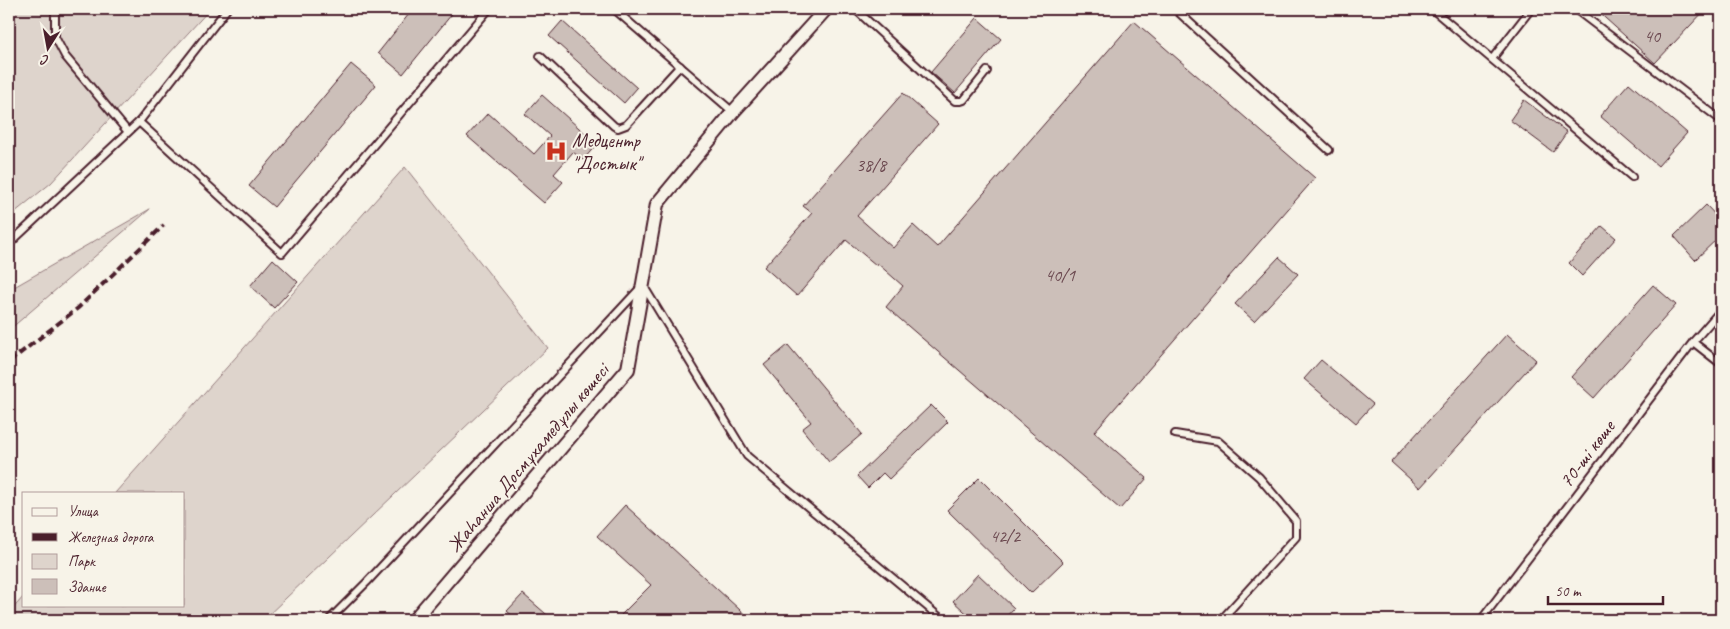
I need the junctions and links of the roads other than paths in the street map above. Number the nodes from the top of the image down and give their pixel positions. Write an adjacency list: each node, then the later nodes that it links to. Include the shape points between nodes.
1 (59, 9): 18 (lane, via 55,12 55,37 65,56)
2 (227, 9): 17 (lane)
3 (490, 9): 17 (lane, via 282,253)
4 (614, 9): 13 (lane)
5 (826, 9): 15 (street, Жаһанша Досмұхамедұлы көшесі)
6 (855, 9): 14 (lane, via 954,101 964,100)
7 (1175, 9): 19 (lane)
8 (1432, 9): 12 (lane)
9 (1531, 9): 12 (lane)
10 (1576, 9): 16 (lane)
11 (540, 56): 13 (lane, via 618,128 626,125)
12 (1492, 59): 20 (lane)
13 (680, 66): 15 (lane)
14 (987, 71)
15 (733, 112): 22 (street, Жаһанша Досмұхамедұлы көшесі, via 657,204)
16 (1721, 120)
17 (139, 122): 18 (lane)
18 (128, 132): 21 (lane)
19 (1329, 150)
20 (1632, 177)
21 (9, 244)
22 (643, 285): 27 (lane); 28 (street, Жаһанша Досмұхамедұлы көшесі, via 628,369); 29 (lane, via 747,456)
23 (1721, 310): 24 (lane, 70-ші көше)
24 (1693, 342): 25 (lane); 31 (lane, 70-ші көше)
25 (1721, 364)
26 (1175, 434): 30 (lane, via 1218,441 1258,477 1296,521 1296,538)
27 (329, 620)
28 (414, 620)
29 (943, 620)
30 (1222, 620)
31 (1481, 620)

